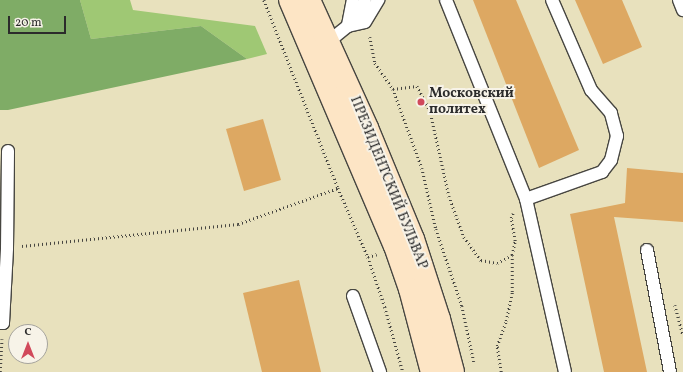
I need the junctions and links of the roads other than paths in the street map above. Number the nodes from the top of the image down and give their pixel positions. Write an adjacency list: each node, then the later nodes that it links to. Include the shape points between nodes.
1 (290, 0): 18 (main road, ПРЕЗИДЕНТСКИЙ БУЛЬВАР, via 395,246 410,289)
2 (309, 0): 11 (main road, ПРЕЗИДЕНТСКИЙ БУЛЬВАР)
3 (353, 0): 10 (lane)
4 (365, 0): 10 (lane)
5 (378, 0): 10 (lane, via 365,22)
6 (446, 0): 13 (lane)
7 (552, 0): 13 (lane, via 591,90 611,113 617,136 611,160 602,172)
8 (679, 0): 9 (lane)
9 (683, 10)
10 (348, 26): 11 (lane)
11 (328, 42): 19 (main road, ПРЕЗИДЕНТСКИЙ БУЛЬВАР, via 414,239)
12 (8, 151): 16 (lane, via 7,248)
13 (526, 199): 20 (lane)
14 (647, 250): 21 (lane)
15 (353, 296): 17 (lane)
16 (1, 323)
17 (380, 372)
18 (432, 372)
19 (453, 372)
20 (565, 372)
21 (670, 372)

